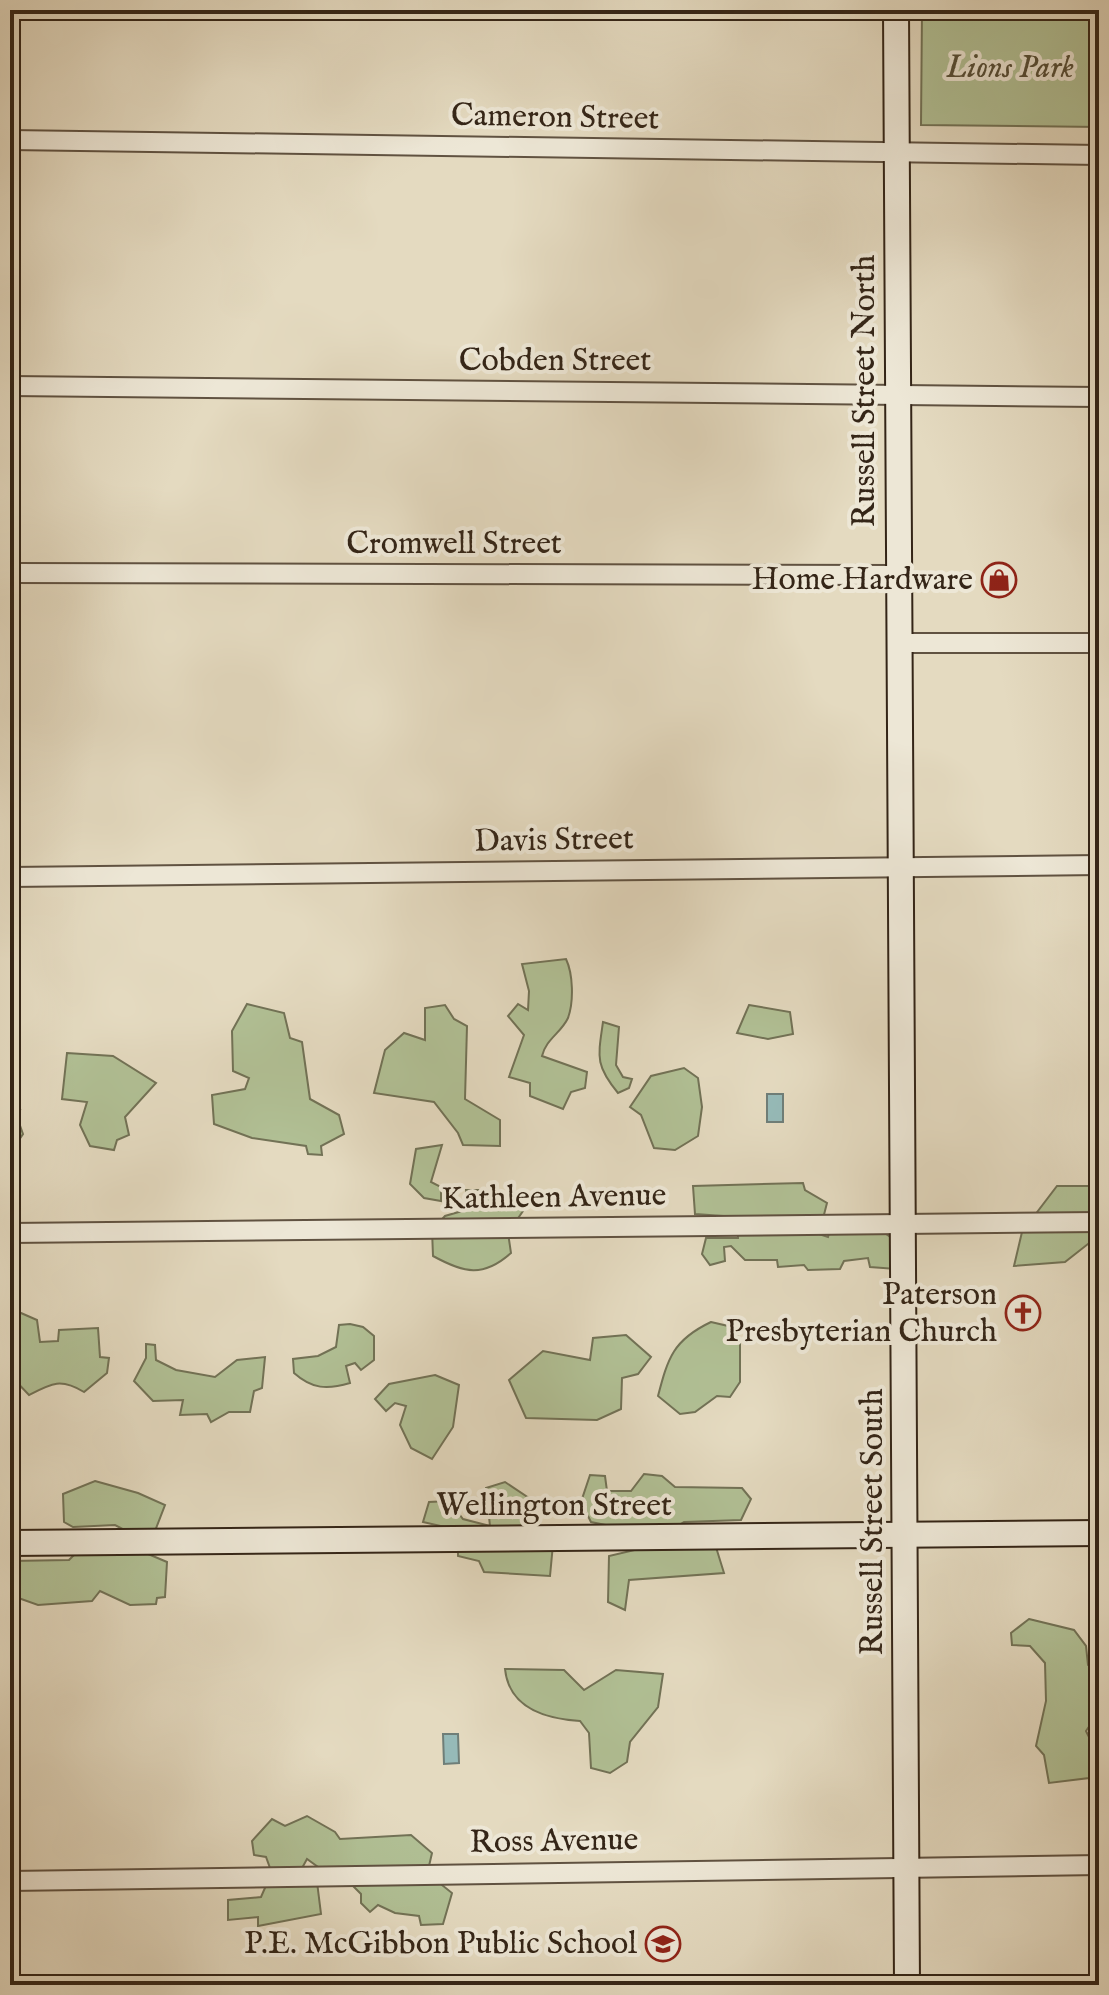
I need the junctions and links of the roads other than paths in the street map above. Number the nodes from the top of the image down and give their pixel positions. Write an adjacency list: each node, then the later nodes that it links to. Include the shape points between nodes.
1 (896, 10): 3 (street, Russell Street North)
2 (10, 140): 3 (street, Cameron Street)
3 (896, 153): 4 (street, Cameron Street); 6 (street, Russell Street North)
4 (1099, 155)
5 (10, 386): 6 (street, Cobden Street)
6 (896, 393): 7 (street, Cobden Street); 9 (street, Russell Street North)
7 (1099, 397)
8 (10, 573): 9 (street, Cromwell Street)
9 (898, 575): 10 (street, Russell Street North)
10 (898, 643): 11 (street); 13 (street, Russell Street North)
11 (1099, 643)
12 (1099, 865): 13 (street, Davis Street)
13 (901, 867): 14 (street, Davis Street); 16 (street, Russell Street South)
14 (10, 877)
15 (1099, 1222): 16 (street, Kathleen Avenue)
16 (904, 1224): 17 (street, Kathleen Avenue); 19 (street, Russell Street South)
17 (10, 1233)
18 (1099, 1533): 19 (street, Wellington Street)
19 (905, 1535): 20 (street, Wellington Street); 22 (street, Russell Street South)
20 (10, 1543)
21 (1099, 1865): 22 (street, Ross Avenue)
22 (906, 1867): 23 (street, Ross Avenue); 24 (street, Russell Street South)
23 (10, 1881)
24 (907, 1985)

